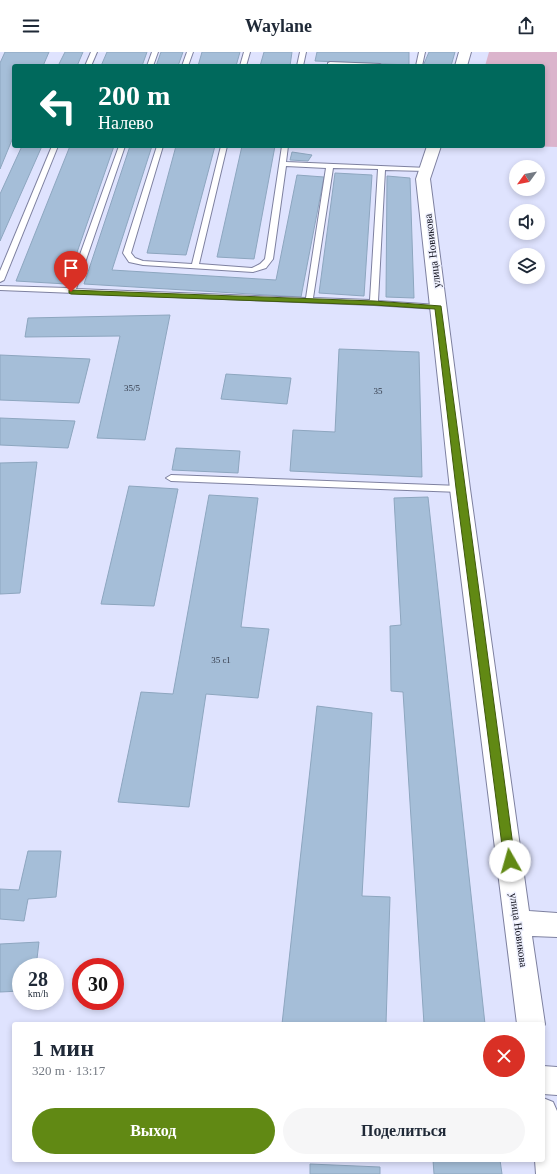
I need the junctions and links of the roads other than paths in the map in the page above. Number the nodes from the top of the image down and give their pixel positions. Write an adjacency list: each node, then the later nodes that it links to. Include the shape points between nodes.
1 (94, 52): 8 (lane)
2 (155, 52): 9 (lane)
3 (190, 52): 10 (lane)
4 (247, 52): 11 (lane)
5 (303, 52): 12 (lane)
6 (422, 52): 13 (lane)
7 (465, 52): 14 (street)
8 (89, 64)
9 (151, 64)
10 (186, 64)
11 (244, 64)
12 (300, 64)
13 (419, 64)
14 (461, 64)
15 (54, 148): 26 (lane)
16 (121, 148): 28 (lane)
17 (159, 148): 25 (lane, via 127,253 132,260 143,264)
18 (224, 148): 25 (lane)
19 (285, 148): 21 (lane)
20 (433, 148): 24 (street, улица Новикова)
21 (282, 164): 22 (lane); 25 (lane, via 269,259 263,266 252,270)
22 (330, 166): 23 (lane); 29 (lane)
23 (382, 168): 24 (lane); 30 (lane)
24 (426, 169): 31 (street, улица Новикова, via 423,179)
25 (195, 266)
26 (0, 280)
27 (0, 288): 28 (lane)
28 (71, 292): 29 (lane)
29 (309, 301): 30 (lane)
30 (374, 303): 31 (lane)
31 (438, 307): 33 (street, улица Новикова)
32 (171, 478): 33 (lane)
33 (460, 488): 34 (street, улица Новикова)
34 (518, 923): 35 (street); 36 (street, улица Новикова)
35 (557, 925)
36 (531, 1022)
37 (545, 1080): 38 (street)
38 (557, 1081)
39 (545, 1128): 40 (street)
40 (551, 1174)

